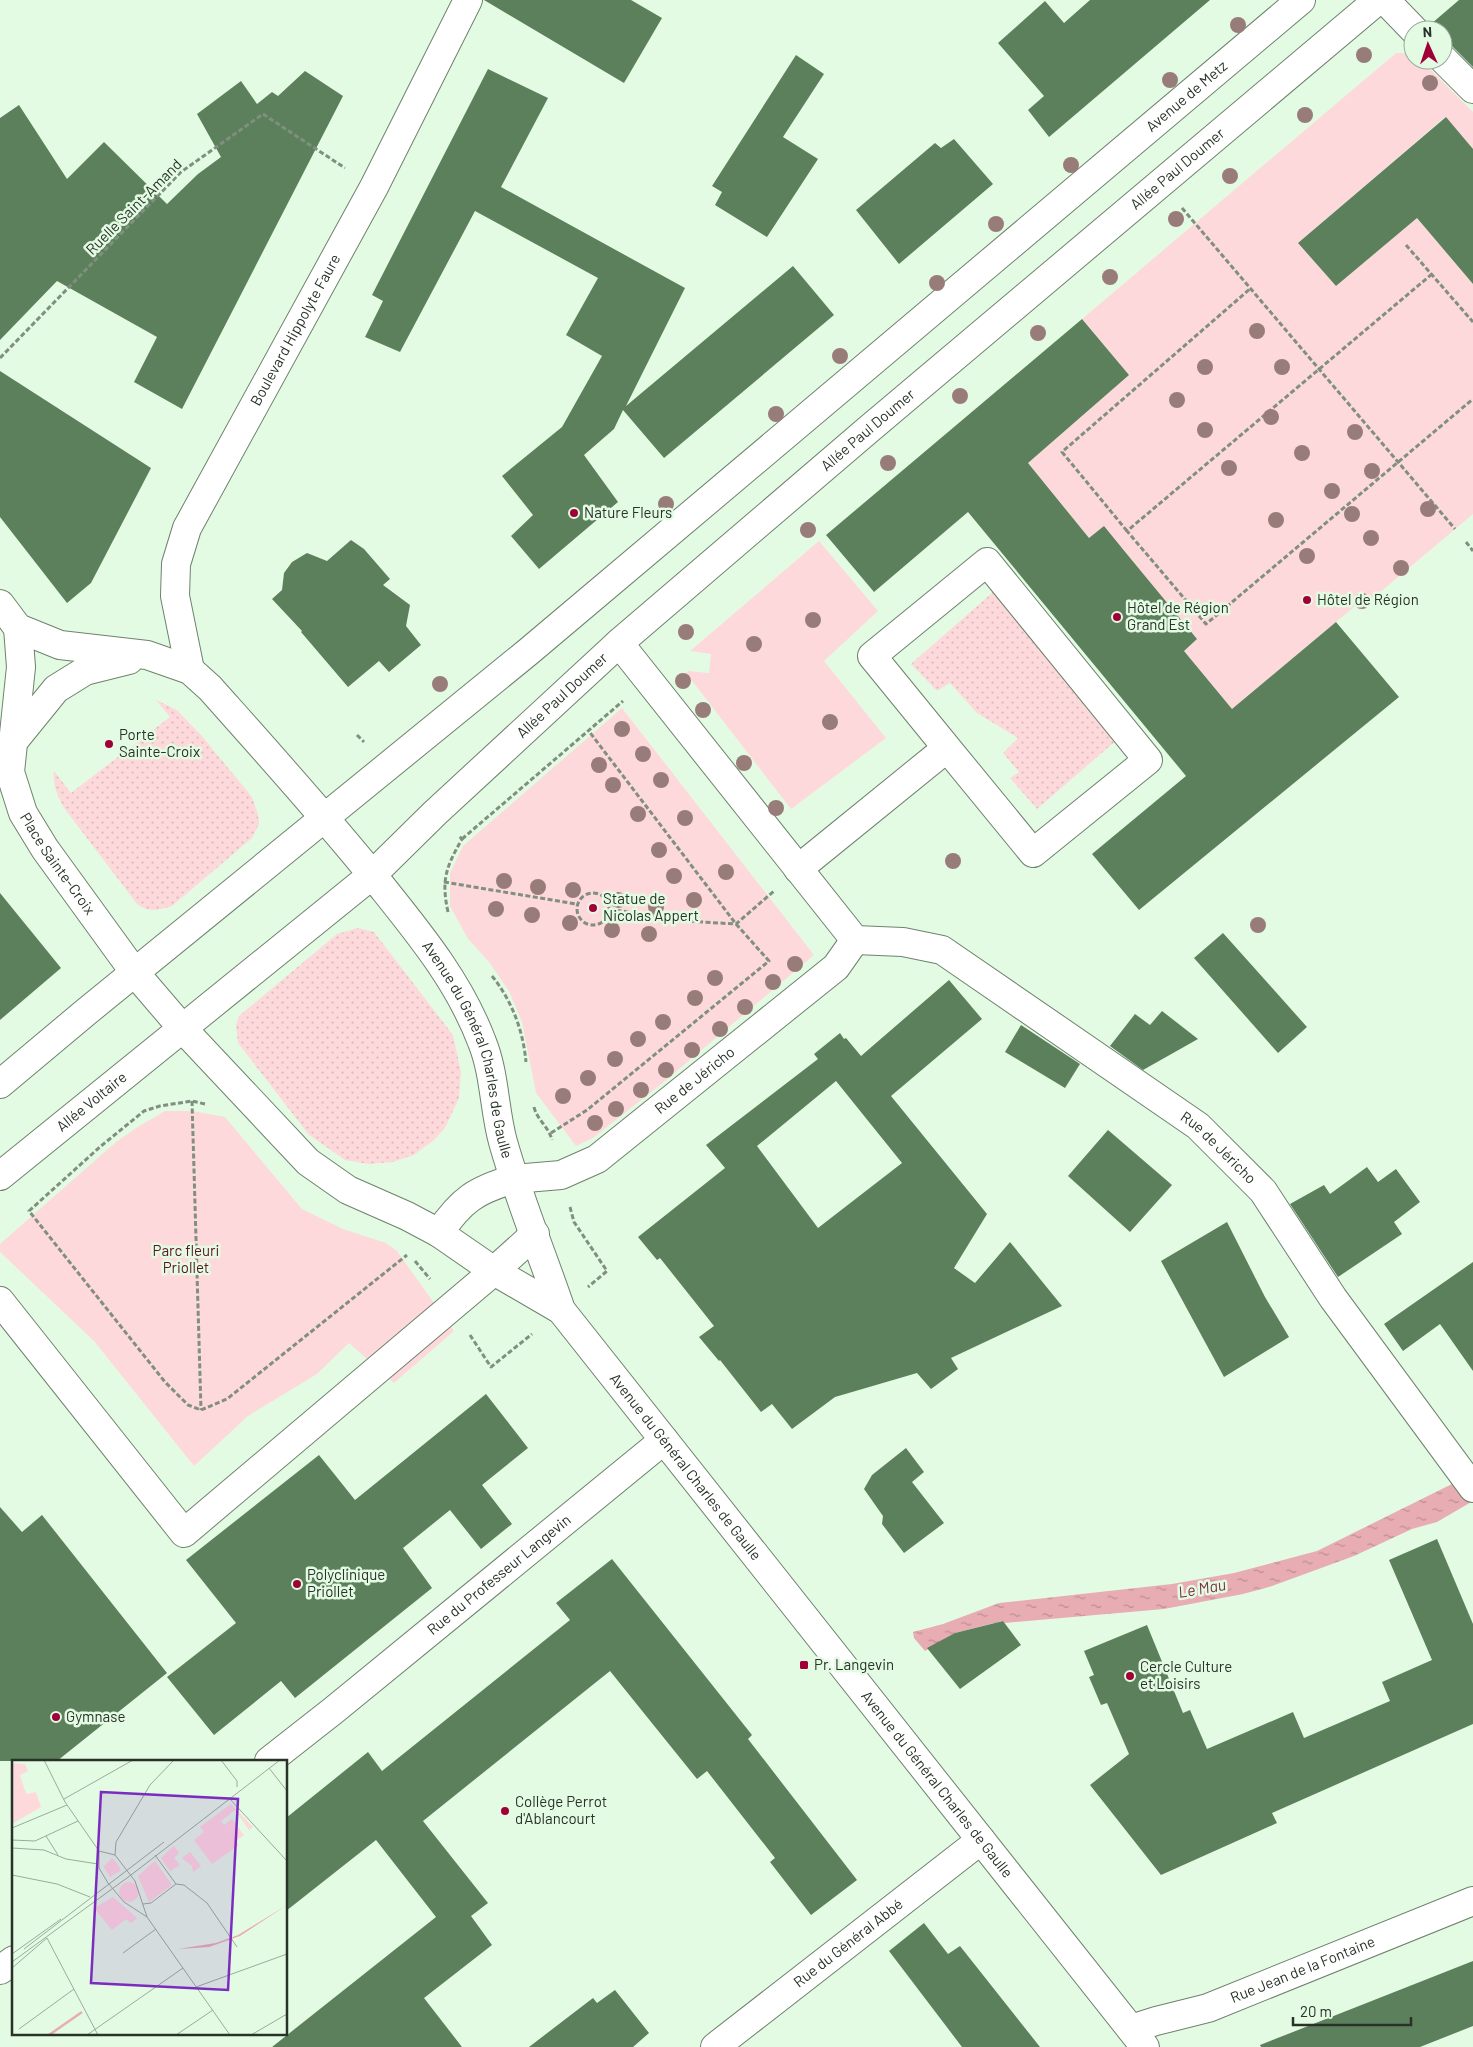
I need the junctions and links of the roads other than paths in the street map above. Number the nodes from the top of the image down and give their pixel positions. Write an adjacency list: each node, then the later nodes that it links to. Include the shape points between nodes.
1 (468, 0): 12 (main road, Boulevard Hippolyte Faure, via 374,187 188,528 176,564 175,596)
2 (1301, 0): 16 (main road, Avenue de Metz, via 528,652)
3 (1378, 0): 10 (main road, Allée Paul Doumer)
4 (1384, 0): 5 (main road)
5 (1404, 20)
6 (1453, 70): 7 (main road)
7 (1473, 89)
8 (0, 604): 9 (main road)
9 (18, 628): 11 (main road, via 60,645); 13 (main road, Place Sainte-Croix, via 22,667)
10 (619, 643): 17 (main road); 18 (main road, Allée Paul Doumer)
11 (147, 655): 12 (main road); 13 (main road, via 85,671 56,689)
12 (190, 670): 16 (main road, via 210,688)
13 (13, 742): 15 (main road, Place Sainte-Croix)
14 (948, 748): 14 (main road, via 1033,853 1148,760 987,562 872,656); 17 (main road)
15 (5, 772): 20 (main road, Place Sainte-Croix, via 23,813 45,849)
16 (326, 818): 18 (main road, Avenue du Général Charles de Gaulle); 20 (main road)
17 (798, 869): 19 (main road)
18 (372, 875): 21 (main road, Allée Paul Doumer); 24 (main road, Avenue du Général Charles de Gaulle, via 445,968 483,1044 502,1140)
19 (855, 940): 24 (main road, Rue de Jéricho, via 836,967 597,1159 561,1175); 31 (main road, Rue de Jéricho, via 903,942 942,950 1198,1126 1263,1191 1333,1298)
20 (135, 973): 21 (main road, Avenue du Général Charles de Gaulle); 22 (main road)
21 (183, 1029): 23 (main road, Allée Voltaire); 25 (main road, Avenue du Général Charles de Gaulle, via 308,1162 348,1190)
22 (0, 1084)
23 (0, 1176)
24 (514, 1179): 25 (main road, Rue de Jéricho, via 470,1196 452,1213); 26 (main road, Avenue du Général Charles de Gaulle)
25 (439, 1233): 27 (main road, Avenue du Général Charles de Gaulle)
26 (535, 1234): 27 (main road); 29 (main road, Avenue du Général Charles de Gaulle)
27 (494, 1271): 28 (main road, via 184,1533); 29 (main road, Avenue du Général Charles de Gaulle)
28 (0, 1301)
29 (561, 1310): 30 (main road, Avenue du Général Charles de Gaulle)
30 (664, 1440): 32 (main road, Rue du Professeur Langevin); 33 (main road, Avenue du Général Charles de Gaulle)
31 (1467, 1480)
32 (270, 1760)
33 (981, 1840): 37 (main road, Avenue du Général Charles de Gaulle); 38 (main road, Rue du Général Abbé)
34 (1473, 1901): 37 (main road, Rue Jean de la Fontaine, via 1208,2008 1156,2021)
35 (12, 1961): 36 (main road)
36 (0, 1970)
37 (1138, 2038)
38 (715, 2047)

